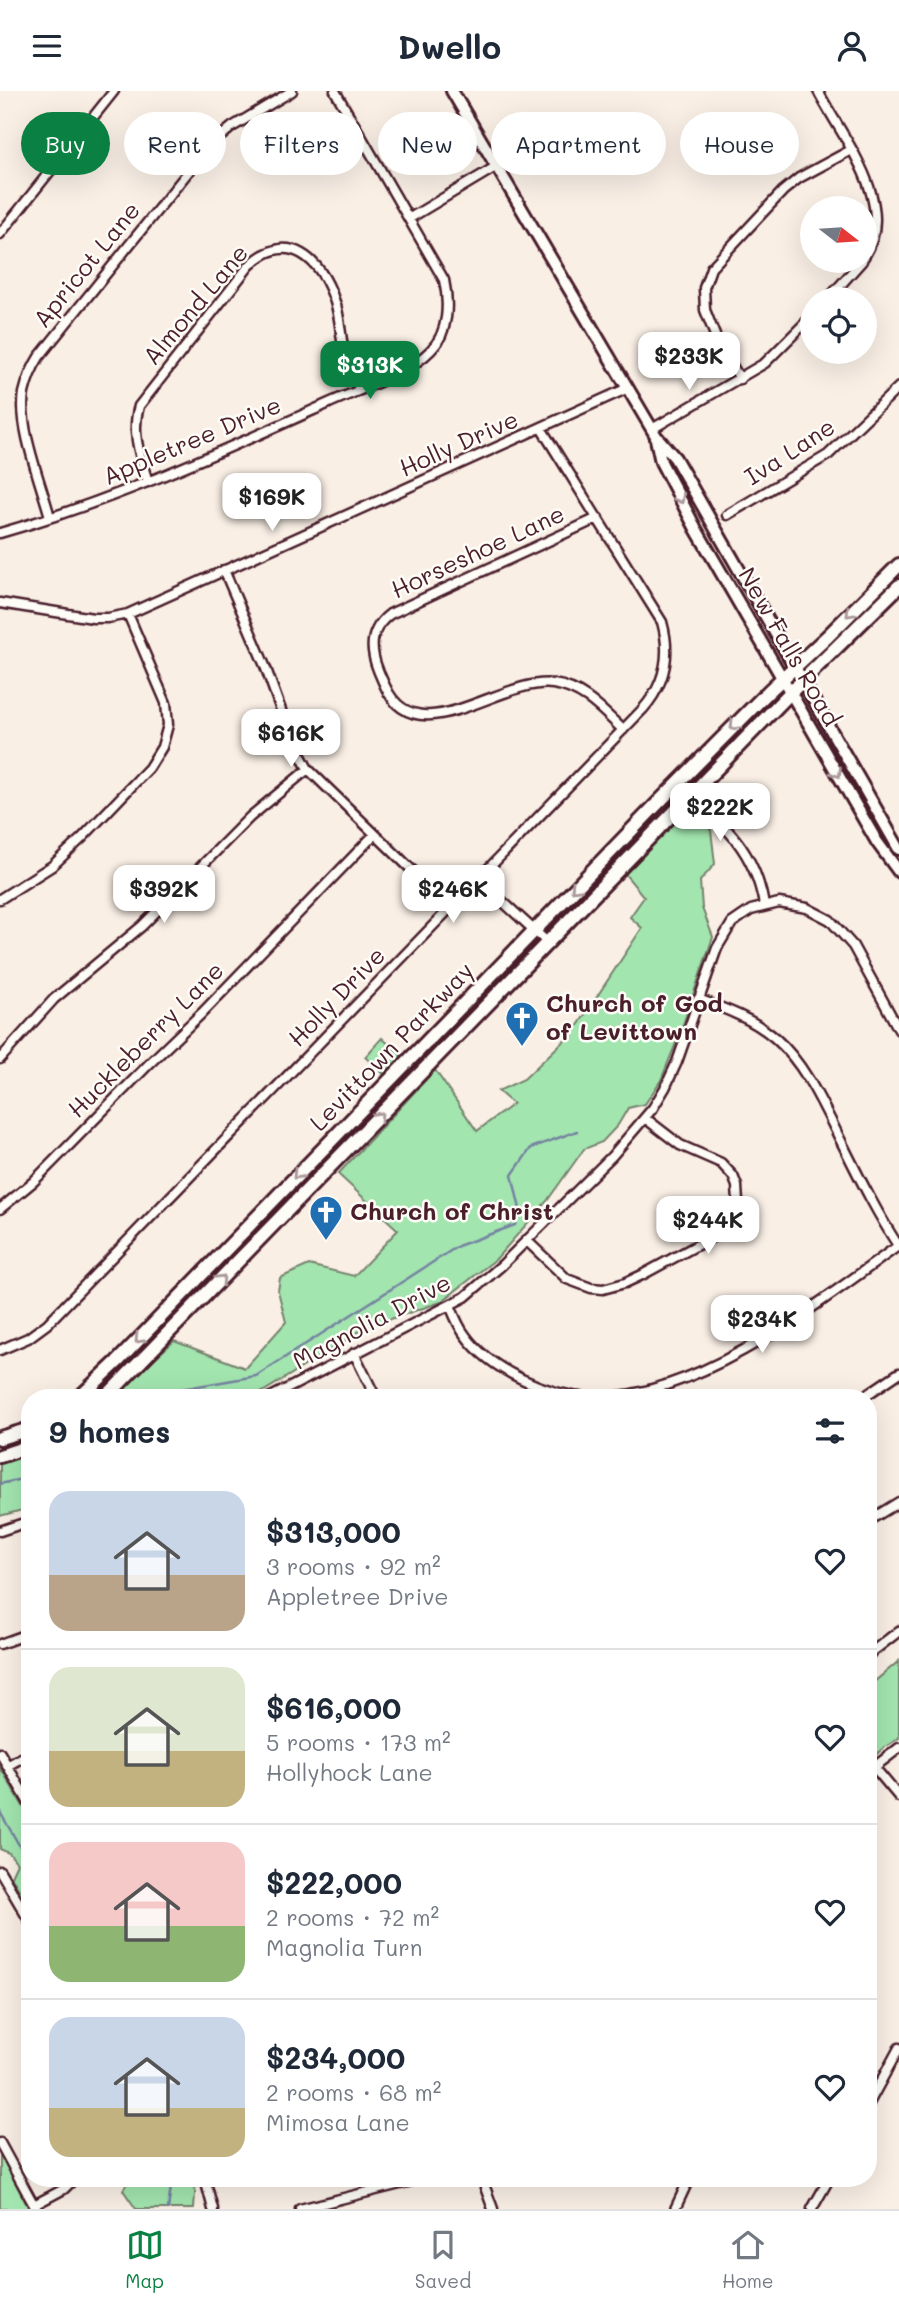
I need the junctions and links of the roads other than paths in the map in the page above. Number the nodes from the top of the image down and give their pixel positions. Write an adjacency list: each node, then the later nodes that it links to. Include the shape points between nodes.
1 (114, 91): 12 (street)
2 (292, 91): 24 (street, Apricot Lane, via 209,146 31,370 24,393 24,419)
3 (335, 91): 11 (street, Appletree Drive)
4 (452, 91): 7 (main road, New Falls Road)
5 (818, 91): 6 (street)
6 (851, 150): 10 (street); 16 (street, via 783,191 711,268 704,288 705,310)
7 (491, 156)
8 (491, 170): 11 (street)
9 (502, 175): 18 (main road, New Falls Road)
10 (873, 196)
11 (410, 218): 19 (street, Appletree Drive, via 444,280 448,303 442,332 412,365)
12 (0, 234)
13 (851, 273): 14 (street)
14 (838, 287)
15 (800, 329): 16 (street, via 778,352)
16 (740, 379): 21 (street)
17 (899, 387): 23 (street, Iva Lane, via 828,455)
18 (628, 388): 20 (street, Holly Drive); 21 (main road, New Falls Road)
19 (360, 390): 22 (street, Appletree Drive); 22 (street, Almond Lane, via 344,355 335,300 321,273 299,252 281,248 263,253 139,406 135,433)
20 (541, 428): 25 (street, Holly Drive); 28 (street, Holly Drive)
21 (654, 433): 32 (main road, New Falls Road, via 675,458); 33 (main road, New Falls Road, one-way to 33, via 661,462 696,529)
22 (148, 481): 24 (street, Appletree Drive)
23 (727, 515)
24 (50, 517): 26 (street, Appletree Drive)
25 (598, 518): 36 (street, Holly Drive, via 656,610 665,633 663,677 649,702); 36 (street, Horseshoe Lane, via 390,614 376,629 373,649 393,701 420,717 528,685 550,683 581,693)
26 (0, 533)
27 (899, 565): 32 (main road, Levittown Parkway, one-way to 32)
28 (223, 570): 31 (street, Holly Drive); 37 (street, via 290,735)
29 (899, 586): 34 (main road, Levittown Parkway)
30 (0, 603): 31 (street, Holly Drive, via 93,618)
31 (128, 614): 44 (street, via 166,703 168,725 162,747 141,777 52,866)
32 (795, 666): 33 (main road, Levittown Parkway); 34 (main road, New Falls Road)
33 (782, 678): 35 (main road, New Falls Road); 38 (main road, Levittown Parkway, one-way to 38)
34 (803, 680): 35 (main road, Levittown Parkway); 41 (main road, New Falls Road)
35 (790, 692): 39 (main road, Levittown Parkway); 42 (main road, New Falls Road, one-way to 42, via 877,842)
36 (623, 730): 43 (street, Holly Drive)
37 (309, 769): 40 (street); 51 (street, via 250,817 142,926 54,999)
38 (677, 784): 39 (street); 47 (main road, Levittown Parkway, one-way to 47)
39 (690, 795): 45 (street, via 744,851); 48 (main road, Levittown Parkway)
40 (374, 835): 46 (street); 53 (street, Huckleberry Lane, via 33,1182)
41 (899, 849)
42 (899, 871)
43 (478, 879): 46 (street, Holly Drive); 47 (street)
44 (0, 899)
45 (764, 905): 49 (street, Magnolia Drive, via 740,916 726,931); 50 (street, via 807,908 830,920 853,946)
46 (450, 907): 57 (street, Holly Drive, via 47,1324)
47 (534, 931): 48 (street); 60 (main road, Levittown Parkway, one-way to 60)
48 (547, 942): 61 (main road, Levittown Parkway, one-way to 48)
49 (698, 999): 52 (street, Magnolia Drive, via 677,1062); 55 (street, via 743,1016 788,1051 815,1091)
50 (899, 1030)
51 (0, 1059)
52 (645, 1118): 54 (street, Magnolia Drive); 54 (street, via 680,1145 721,1163 733,1176 738,1203 725,1230 642,1275 603,1289 567,1279)
53 (0, 1209)
54 (526, 1240): 56 (street, Magnolia Drive)
55 (899, 1246): 65 (street, via 795,1318 708,1368)
56 (450, 1305): 58 (street, Magnolia Drive); 64 (street, via 473,1345 514,1375)
57 (0, 1350)
58 (354, 1353): 62 (street, Magnolia Drive); 63 (street)
59 (899, 1373): 66 (street)
60 (88, 1389)
61 (114, 1389)
62 (286, 1389)
63 (372, 1389)
64 (544, 1389)
65 (654, 1389)
66 (875, 1389)
67 (21, 1432): 68 (main road)
68 (0, 1439)
69 (21, 1449): 70 (main road)
70 (0, 1456)
71 (899, 1502): 72 (street)
72 (877, 1515)
73 (21, 1524): 74 (street)
74 (0, 1531)
75 (899, 1631): 78 (street)
76 (21, 1636): 77 (street)
77 (0, 1644)
78 (877, 1648)
79 (899, 1748): 82 (street)
80 (0, 1753): 83 (street)
81 (21, 1758): 83 (street)
82 (877, 1764)
83 (7, 1766): 85 (street)
84 (877, 1775): 86 (street)
85 (21, 1790)
86 (899, 1797)
87 (0, 1871): 88 (street)
88 (21, 1906)
89 (899, 2048): 90 (street)
90 (877, 2088)
91 (0, 2143): 92 (street)
92 (21, 2181)
93 (24, 2187): 100 (street)
94 (66, 2187): 100 (street)
95 (207, 2187): 101 (street)
96 (388, 2187): 102 (street)
97 (485, 2187): 103 (street)
98 (685, 2187): 104 (street)
99 (824, 2187): 105 (street)
100 (35, 2207)
101 (213, 2209)
102 (300, 2209)
103 (493, 2209)
104 (675, 2209)
105 (812, 2209)

